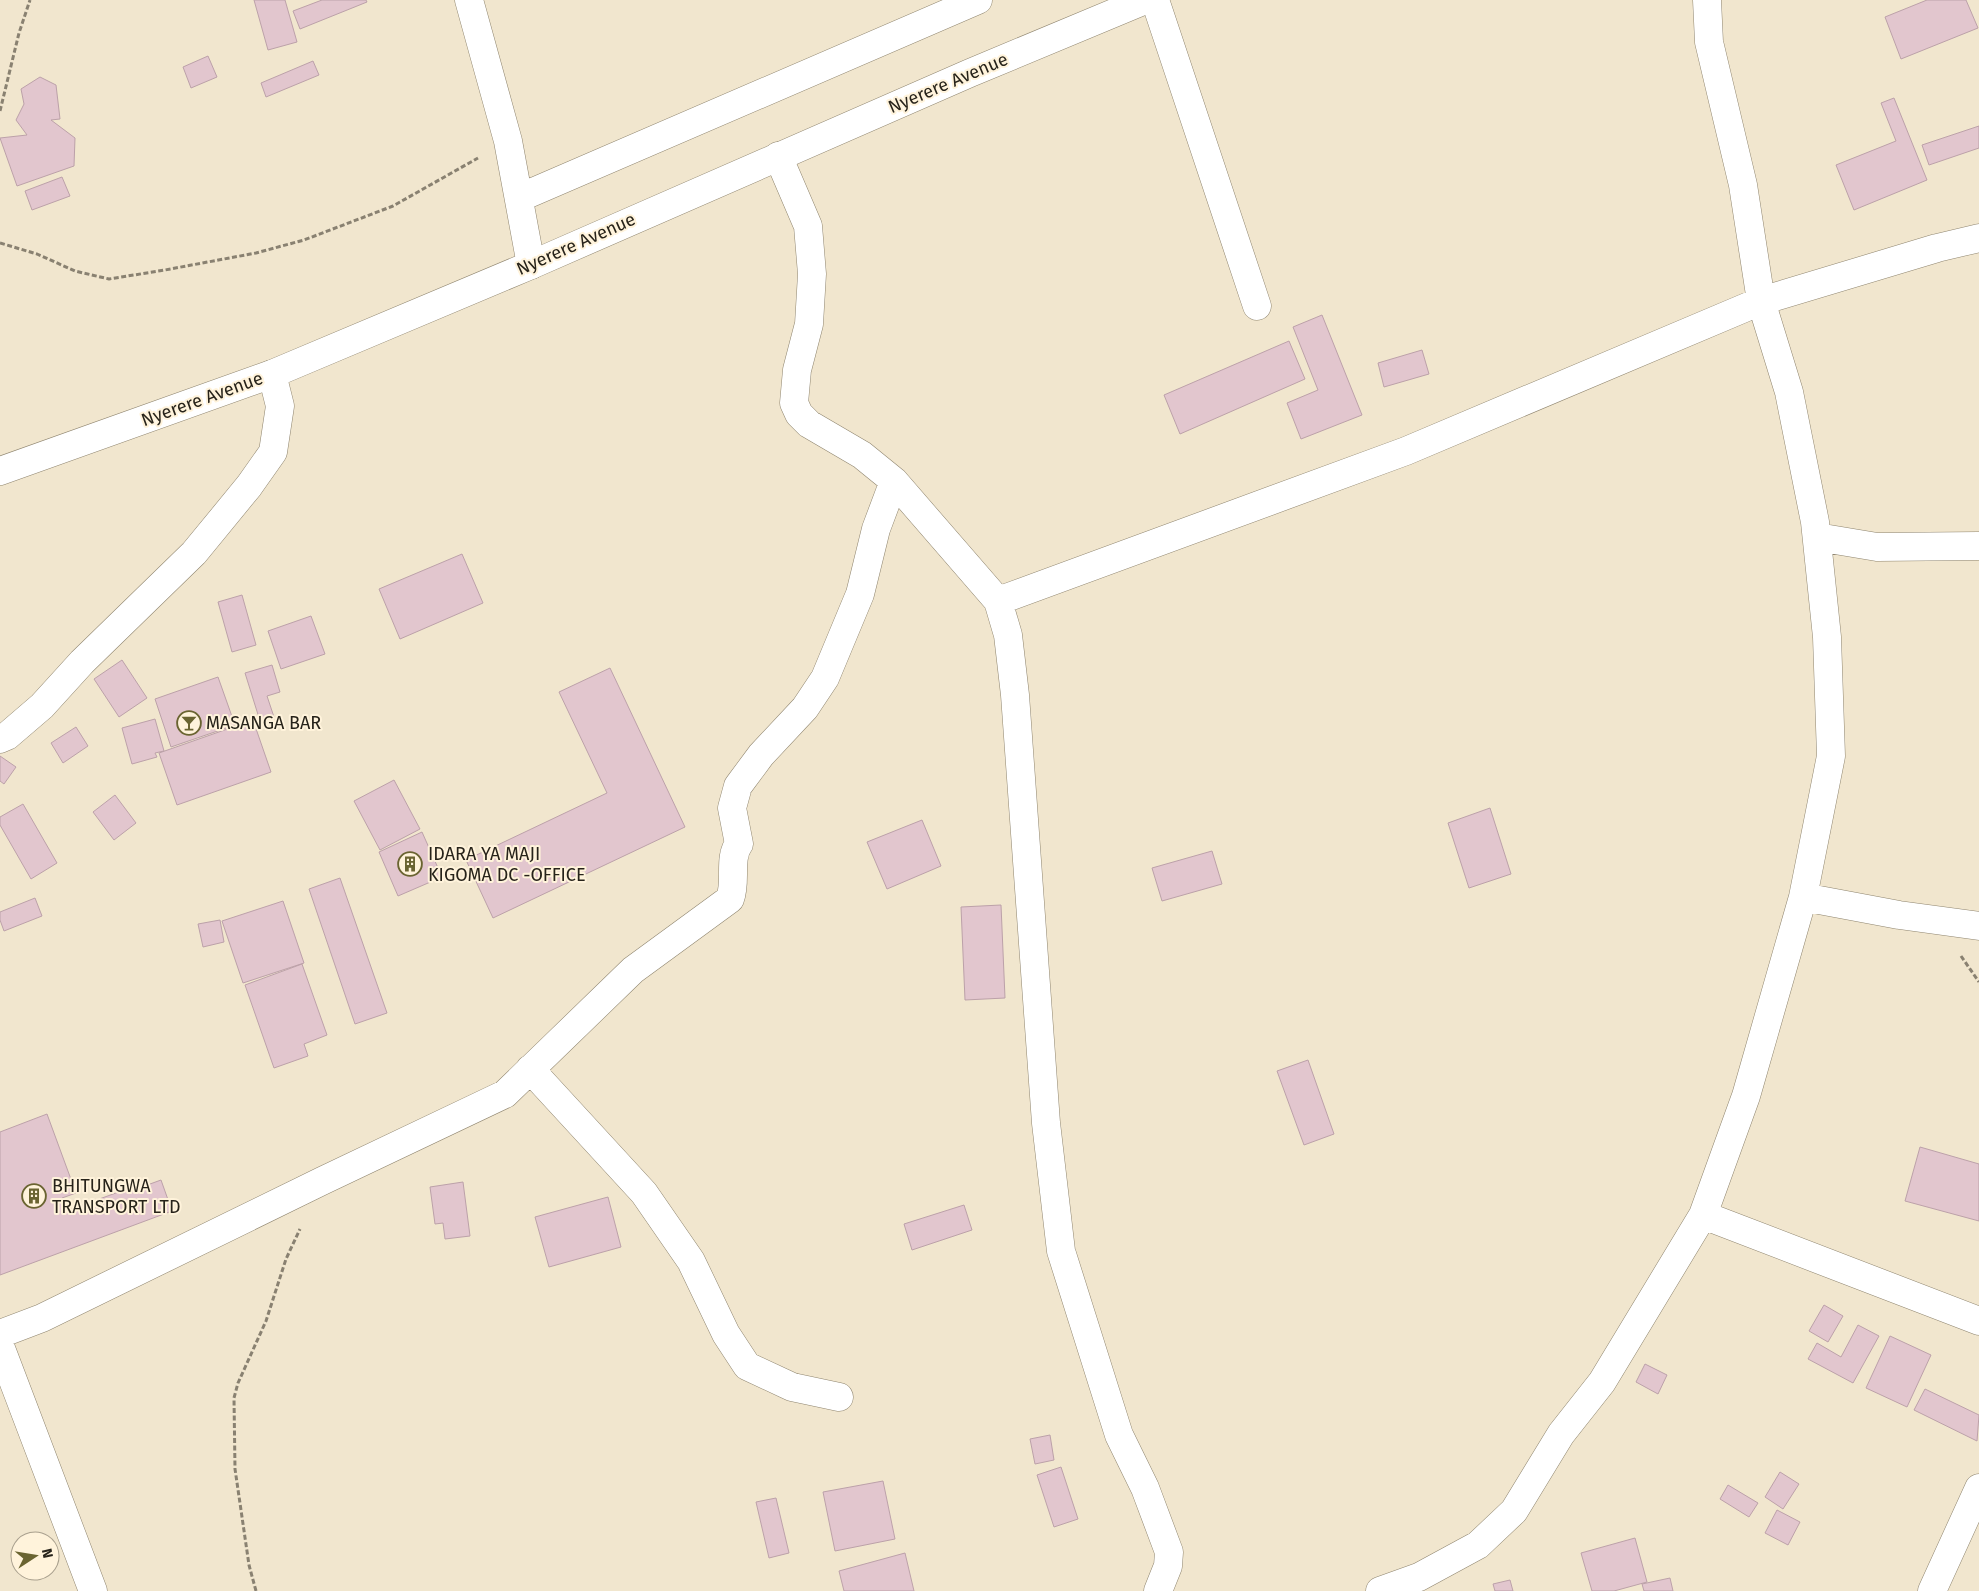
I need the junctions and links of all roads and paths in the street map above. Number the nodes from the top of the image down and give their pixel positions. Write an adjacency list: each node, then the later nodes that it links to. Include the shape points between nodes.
1 (30, 0): 7 (path)
2 (468, 0): 8 (street)
3 (978, 0): 10 (street)
4 (1145, 0): 9 (street, Nyerere Avenue)
5 (1155, 0): 15 (street)
6 (1708, 0): 14 (street, via 1710,42 1743,185)
7 (0, 110)
8 (508, 141): 10 (street); 12 (path, via 393,206 304,240 256,253 109,278 75,271 38,254)
9 (778, 156): 13 (street, Nyerere Avenue); 18 (street, via 808,226 812,274 809,324 797,370 794,403 809,424 862,454)
10 (519, 198): 13 (street)
11 (1979, 238): 14 (street)
12 (0, 244)
13 (531, 265): 16 (street, Nyerere Avenue)
14 (1761, 300): 19 (street, via 1789,392); 21 (street, via 1406,451)
15 (1257, 306)
16 (272, 374): 17 (street, Nyerere Avenue); 22 (street, via 280,406 273,452 249,486 194,553 82,662 42,706)
17 (0, 471)
18 (894, 481): 21 (street); 25 (street, via 876,529 860,594 825,678 805,708 761,754 738,786 732,808 739,844 730,899 633,970)
19 (1816, 537): 20 (street, via 1877,547); 23 (street, via 1827,637 1831,756)
20 (1979, 546)
21 (998, 601): 35 (street, via 1008,635 1015,695 1046,1123 1061,1251 1119,1435 1169,1552 1168,1566)
22 (0, 739)
23 (1803, 897): 24 (street); 26 (street, via 1746,1096)
24 (1979, 926)
25 (530, 1069): 29 (street, via 505,1094 42,1318); 31 (street, via 644,1192 692,1261 726,1334 747,1366 792,1387)
26 (1703, 1215): 28 (street); 36 (street, via 1602,1382 1561,1434 1514,1511 1478,1545 1420,1577)
27 (302, 1224): 34 (path, via 234,1398 235,1469)
28 (1979, 1321)
29 (0, 1334)
30 (0, 1346): 33 (street)
31 (839, 1397)
32 (1979, 1488): 37 (street)
33 (93, 1591)
34 (256, 1591)
35 (1158, 1591)
36 (1380, 1591)
37 (1932, 1591)

